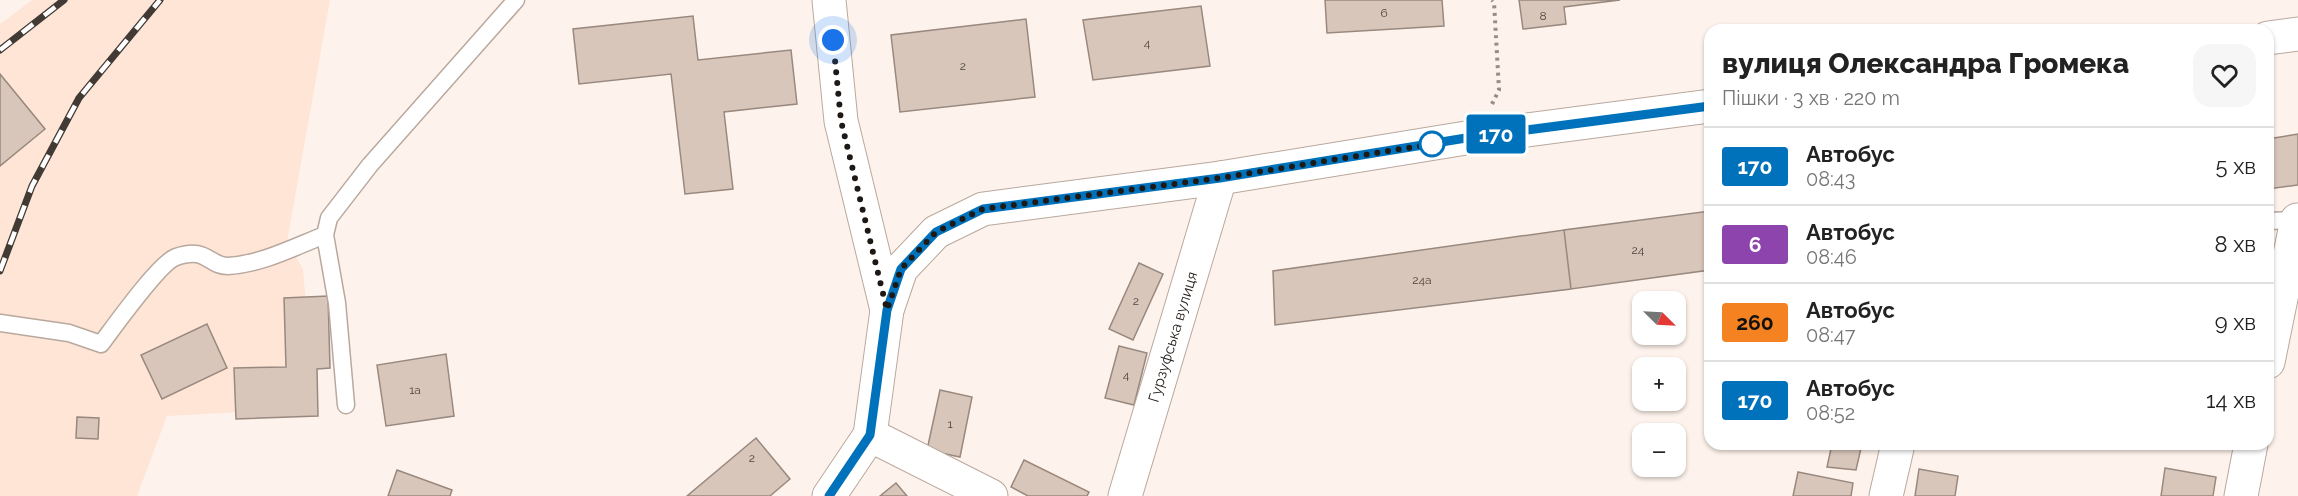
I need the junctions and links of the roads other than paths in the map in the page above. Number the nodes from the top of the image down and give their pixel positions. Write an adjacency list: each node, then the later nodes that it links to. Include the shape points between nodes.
1 (516, 0): 8 (lane, via 342,199 329,218)
2 (829, 0): 9 (main road, via 841,121)
3 (2298, 34): 4 (main road)
4 (2274, 37)
5 (1704, 107): 6 (main road, via 1466,138)
6 (1220, 178): 9 (main road, via 983,209 936,232 901,269); 18 (main road, Гурзуфська вулиця)
7 (2288, 220): 10 (main road)
8 (325, 235): 11 (lane, via 257,262 225,266 196,252 173,258 138,294 101,344 69,333); 12 (lane, via 337,303)
9 (887, 310): 13 (main road)
10 (2274, 319)
11 (0, 323)
12 (346, 405)
13 (870, 435): 16 (main road); 17 (main road)
14 (1897, 450): 19 (main road)
15 (2250, 450): 20 (main road)
16 (829, 496)
17 (991, 496)
18 (1125, 496)
19 (1886, 496)
20 (2241, 496)

